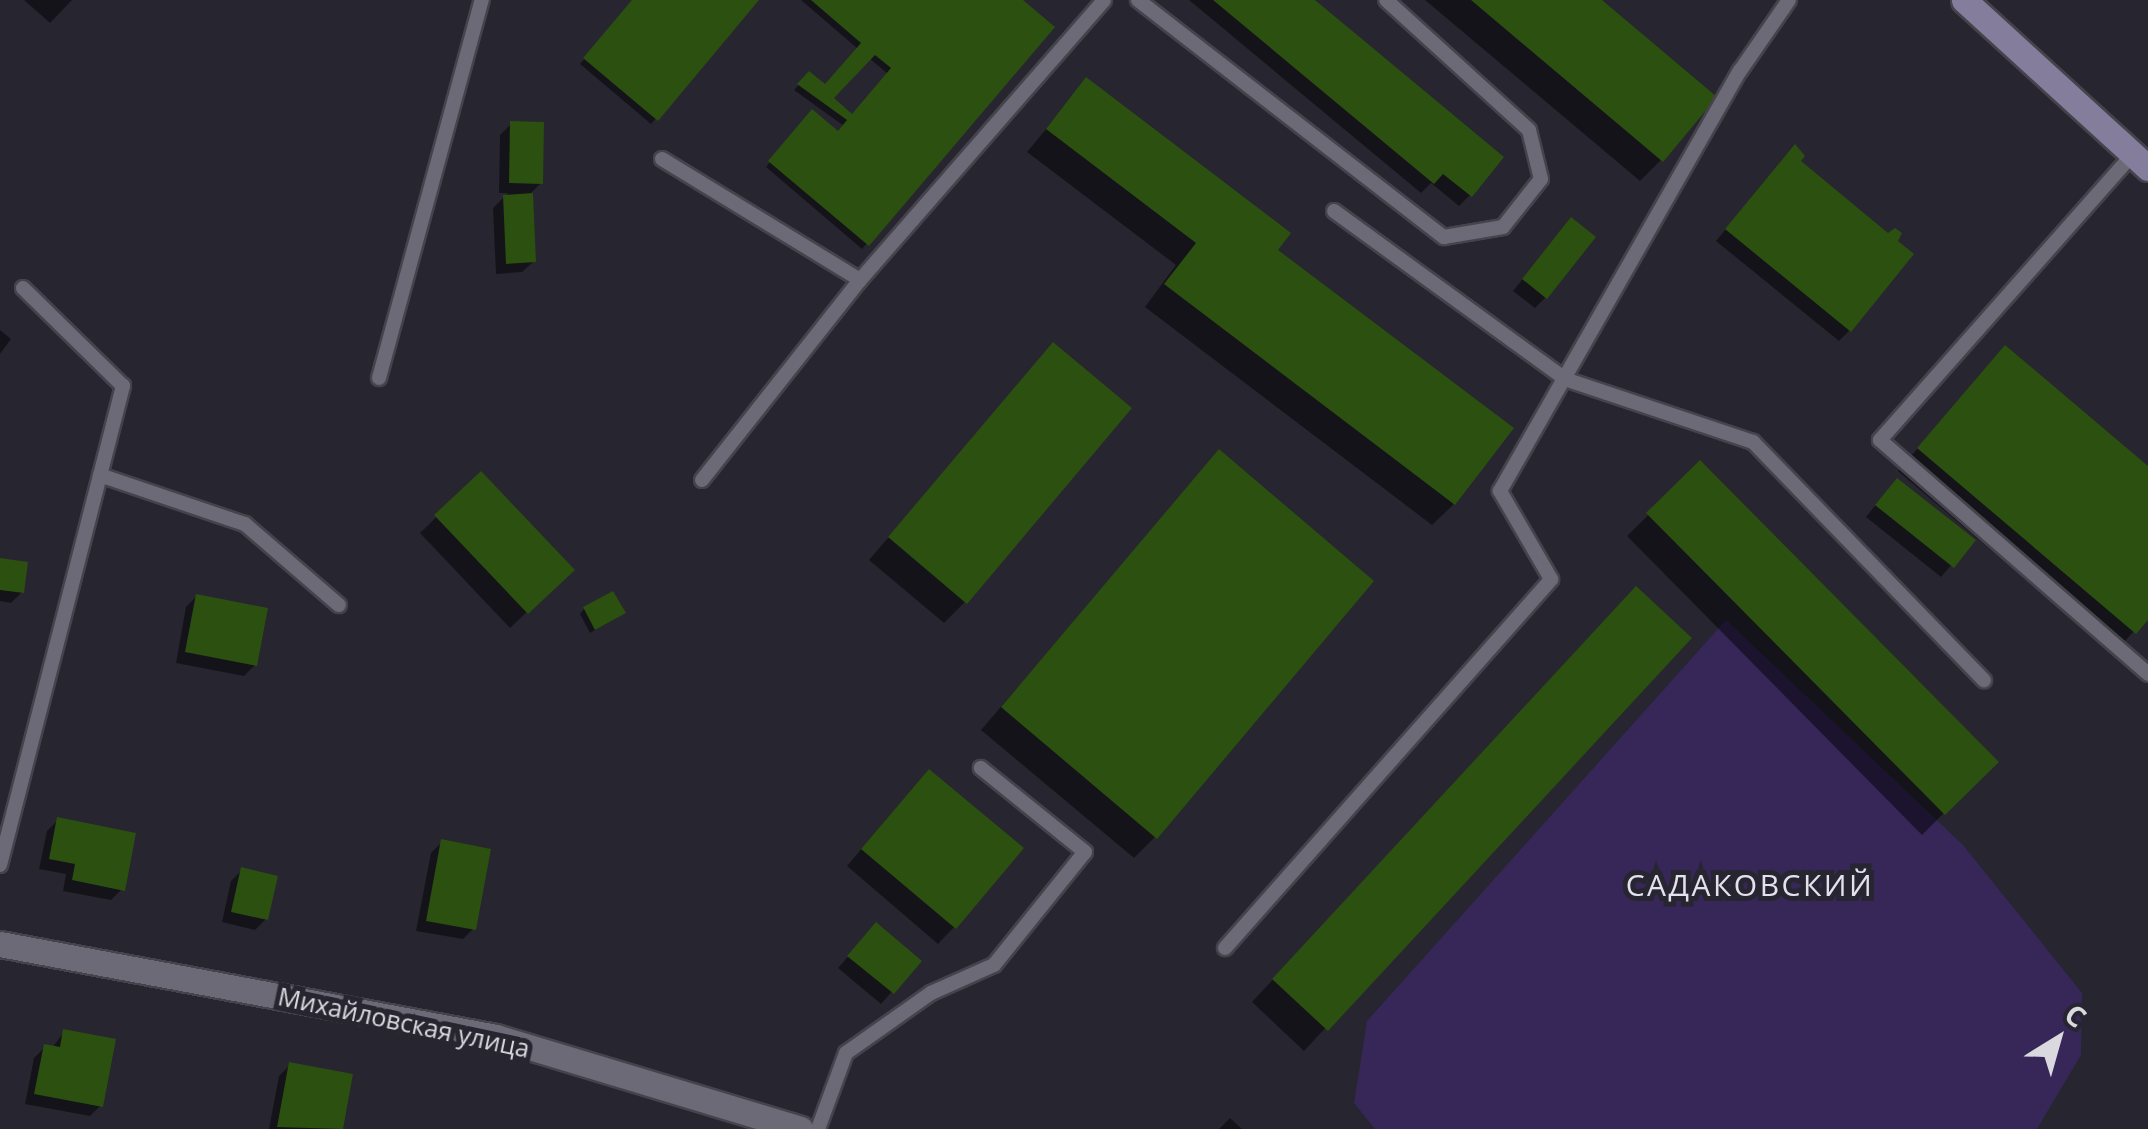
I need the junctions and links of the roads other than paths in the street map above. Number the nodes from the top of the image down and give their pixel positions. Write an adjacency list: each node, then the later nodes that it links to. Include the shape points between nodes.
1 (482, 0): 12 (lane)
2 (1104, 0): 10 (lane)
3 (1138, 0): 4 (lane, via 1444,237 1503,227 1542,178 1529,130)
4 (1386, 0)
5 (1789, 0): 13 (lane, via 1740,71)
6 (1964, 0): 8 (main road)
7 (662, 160): 10 (lane)
8 (2140, 161): 17 (lane, via 1880,440)
9 (1334, 212): 13 (lane)
10 (860, 280): 15 (lane)
11 (23, 288): 14 (lane, via 123,386)
12 (379, 378)
13 (1565, 379): 18 (lane, via 1752,442); 22 (lane, via 1500,491 1551,579)
14 (100, 475): 16 (lane, via 246,524); 20 (lane)
15 (702, 480)
16 (339, 605)
17 (2148, 674)
18 (1984, 680)
19 (981, 768): 24 (lane, via 1085,852 994,965 931,992 846,1052)
20 (0, 864)
21 (0, 944): 23 (street, Михайловская улица, via 496,1037)
22 (1225, 948)
23 (800, 1129)
24 (818, 1129)

